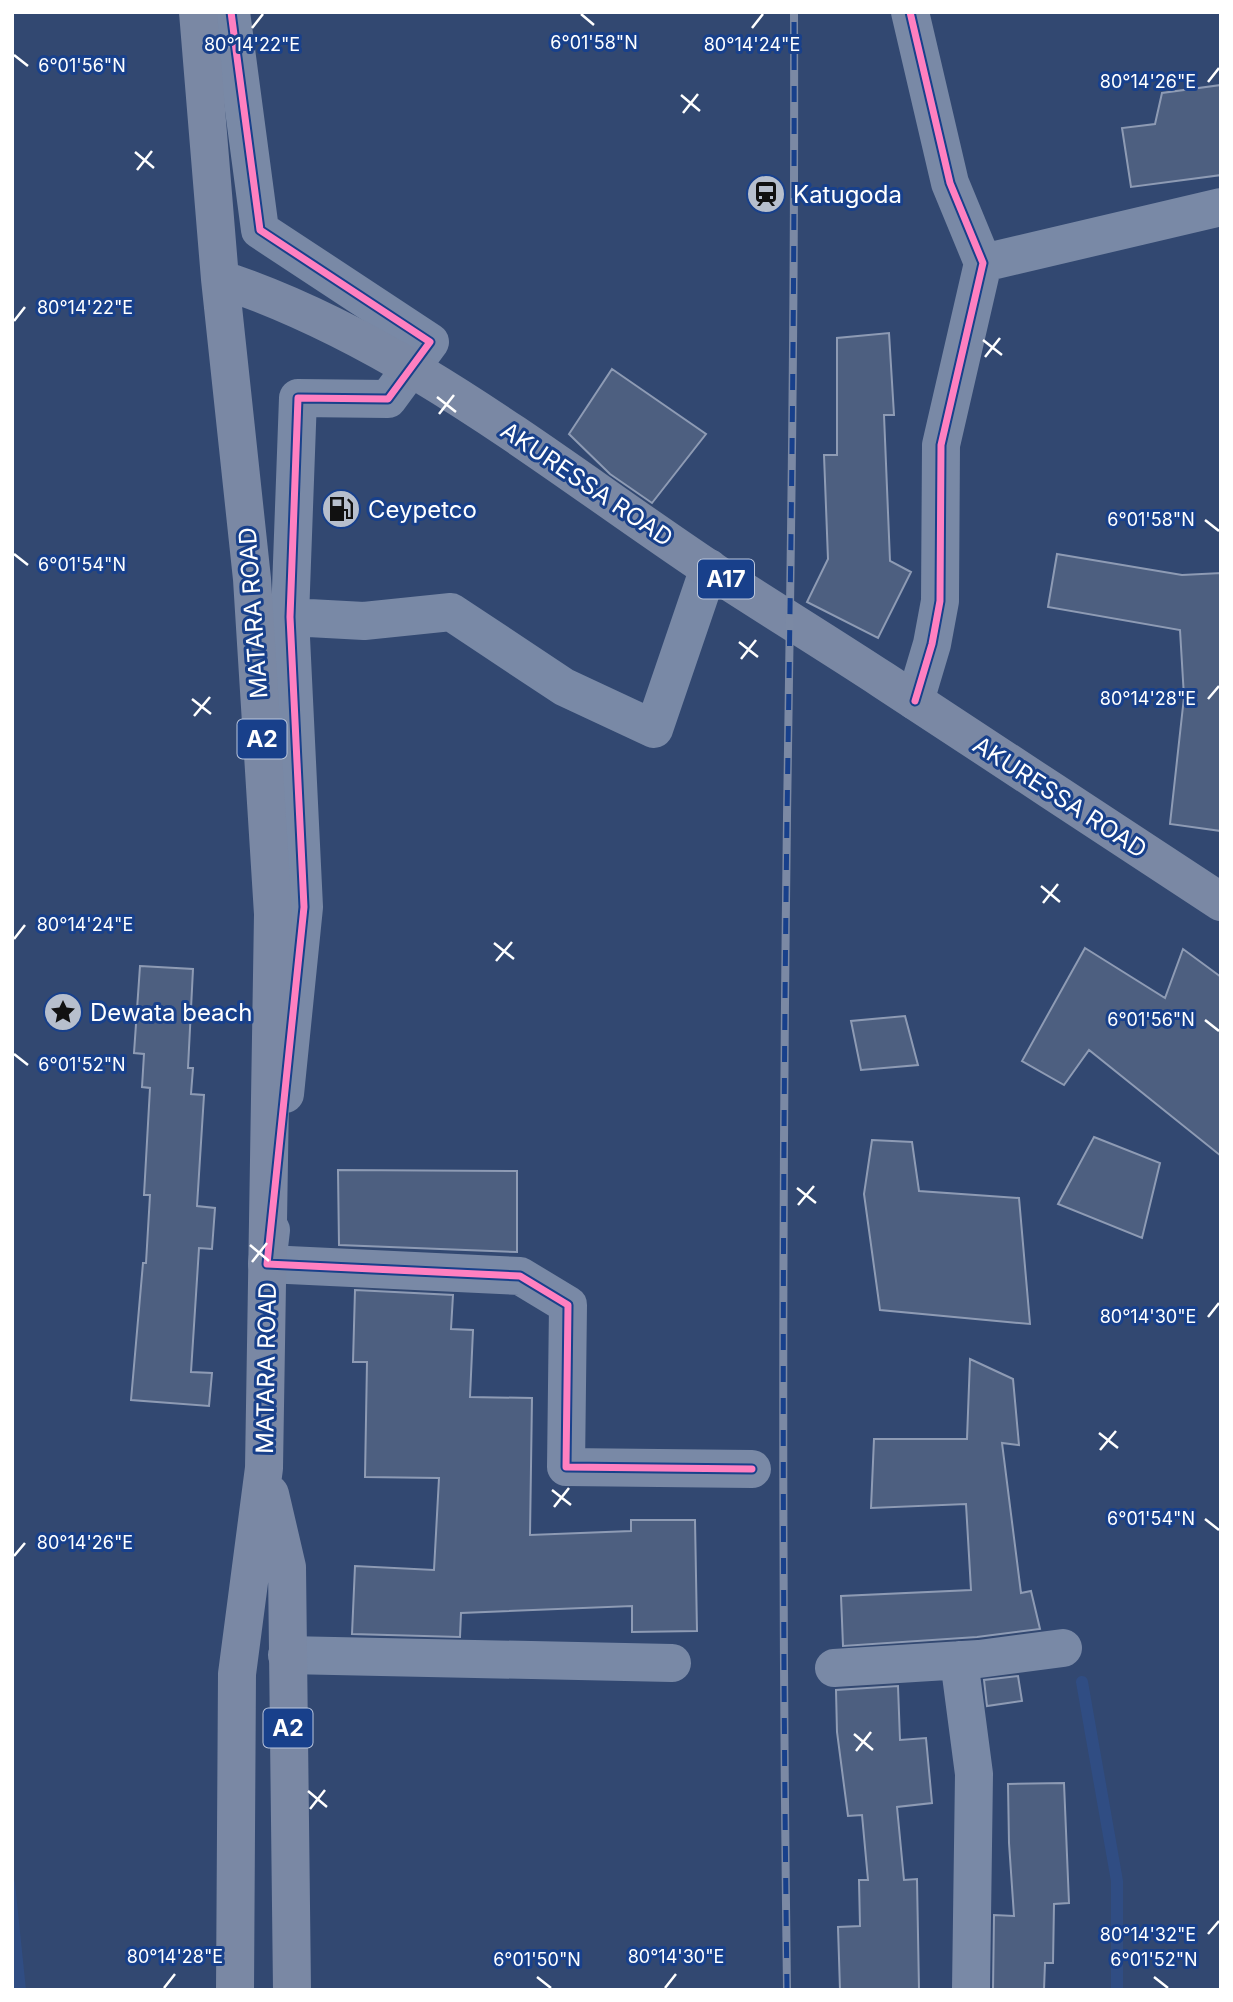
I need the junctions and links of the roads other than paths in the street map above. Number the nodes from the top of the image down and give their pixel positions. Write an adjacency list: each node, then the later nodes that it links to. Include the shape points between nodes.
1 (198, 12): 6 (highway, MATARA ROAD / A2)
2 (231, 12): 7 (street, via 260,230 430,342)
3 (910, 12): 5 (street, via 950,183)
4 (1221, 206): 5 (street)
5 (983, 263): 10 (street, via 941,445 940,601)
6 (220, 279): 7 (highway, AKURESSA ROAD / A17, via 310,314); 12 (highway, MATARA ROAD / A2, via 252,579 273,914)
7 (411, 368): 8 (highway, AKURESSA ROAD / A17, via 553,459); 9 (street, via 388,399 298,397)
8 (709, 568): 9 (street, via 654,729 565,687 451,612 364,621); 10 (highway, AKURESSA ROAD / A17)
9 (290, 617): 12 (street, via 304,907)
10 (915, 701): 11 (highway, AKURESSA ROAD / A17)
11 (1221, 902)
12 (267, 1264): 13 (highway, MATARA ROAD / A2); 14 (street, via 520,1276 568,1305 566,1467)
13 (264, 1468): 16 (highway, MATARA ROAD / A2, via 287,1567); 20 (highway, MATARA ROAD / A2, via 237,1674)
14 (752, 1469)
15 (1063, 1648): 17 (street)
16 (287, 1655): 18 (street); 21 (highway, MATARA ROAD / A2)
17 (959, 1660): 19 (street); 22 (street, via 974,1774)
18 (672, 1663)
19 (834, 1668)
20 (235, 1990)
21 (292, 1990)
22 (971, 1990)

